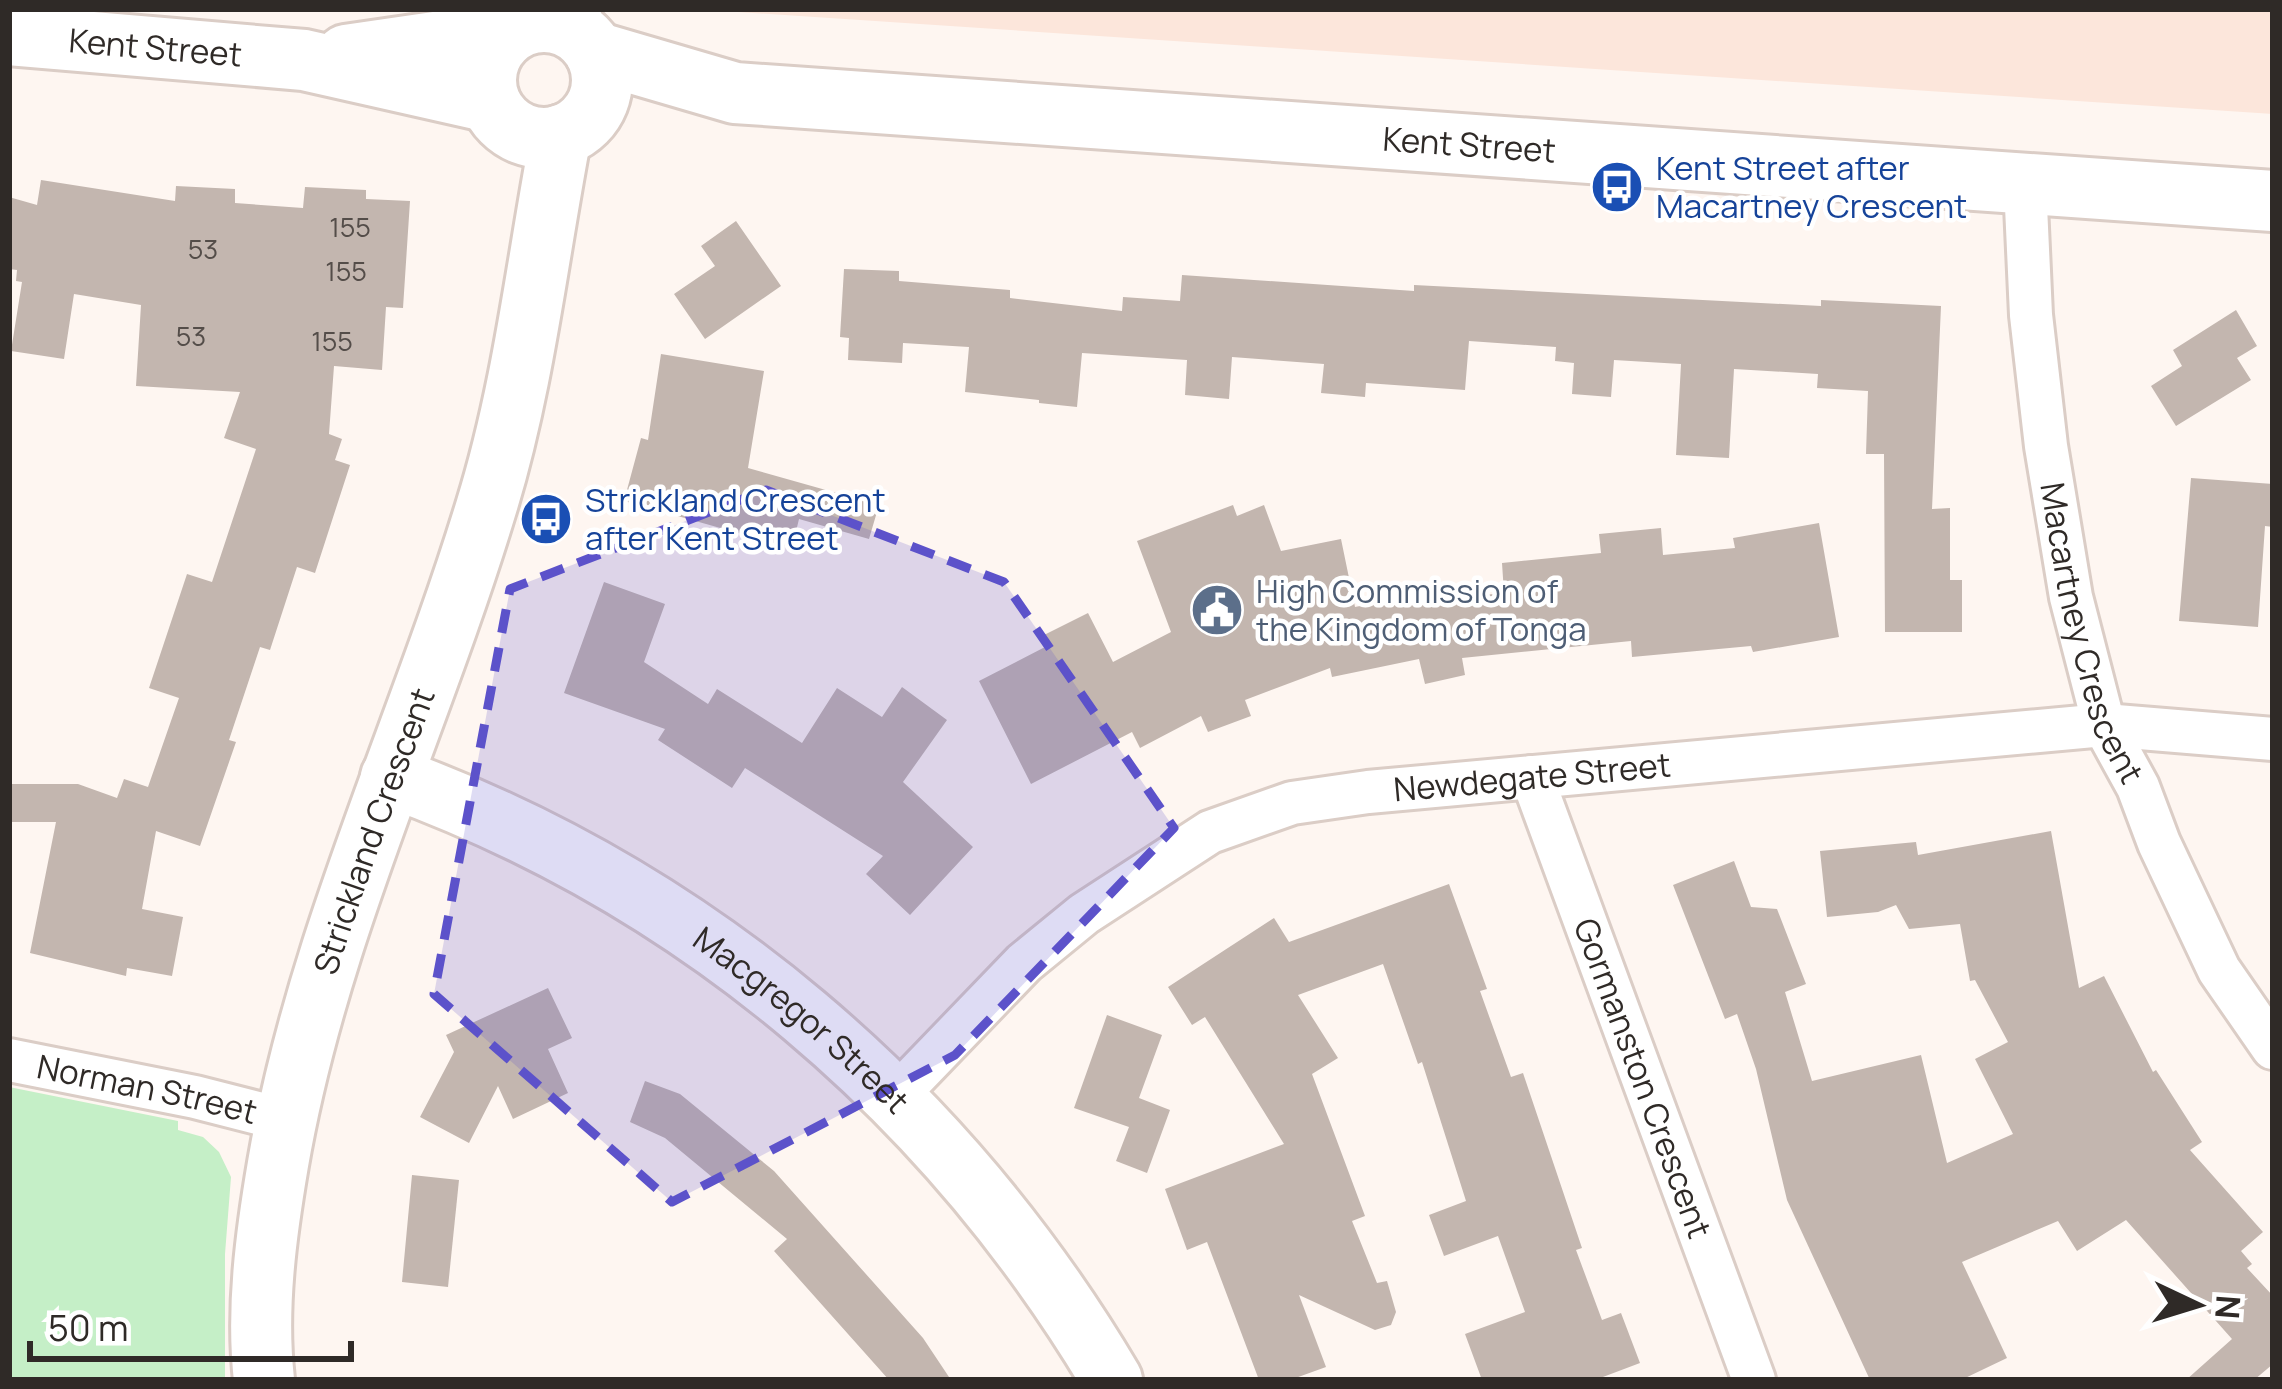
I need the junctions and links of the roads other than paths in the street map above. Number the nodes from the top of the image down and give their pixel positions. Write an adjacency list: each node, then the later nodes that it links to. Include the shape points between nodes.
1 (555, 27): 3 (main road, Kent Street); 4 (main road, Kent Street); 5 (main road, via 496,46 486,82); 6 (main road, via 602,88)
2 (9, 35): 3 (main road, Kent Street)
3 (304, 60): 5 (main road, Kent Street)
4 (735, 93): 6 (main road, Kent Street); 7 (main road, Kent Street)
5 (494, 108): 6 (main road, via 526,135); 9 (main road, Strickland Crescent)
6 (573, 128): 9 (main road, Strickland Crescent)
7 (2025, 184): 8 (main road, Kent Street); 10 (street, Macartney Crescent, via 2046,446 2071,597)
8 (2273, 201)
9 (531, 292): 12 (main road, Strickland Crescent, via 520,380 486,508)
10 (2104, 725): 11 (street, Newdegate Street); 13 (street, Newdegate Street); 14 (street, Macartney Crescent, via 2219,970)
11 (2273, 739)
12 (391, 777): 16 (main road, Macgregor Street, via 557,853 701,936); 17 (main road, Strickland Crescent, via 328,955)
13 (1532, 777): 16 (street, Newdegate Street, via 1292,803 1210,832 1024,963); 20 (street, Gormanston Crescent)
14 (2273, 1048)
15 (9, 1060): 17 (street, Norman Street)
16 (896, 1096): 19 (main road, Macgregor Street, via 988,1198)
17 (286, 1120): 18 (main road, Strickland Crescent, via 266,1231)
18 (264, 1380)
19 (1112, 1380)
20 (1754, 1380)

